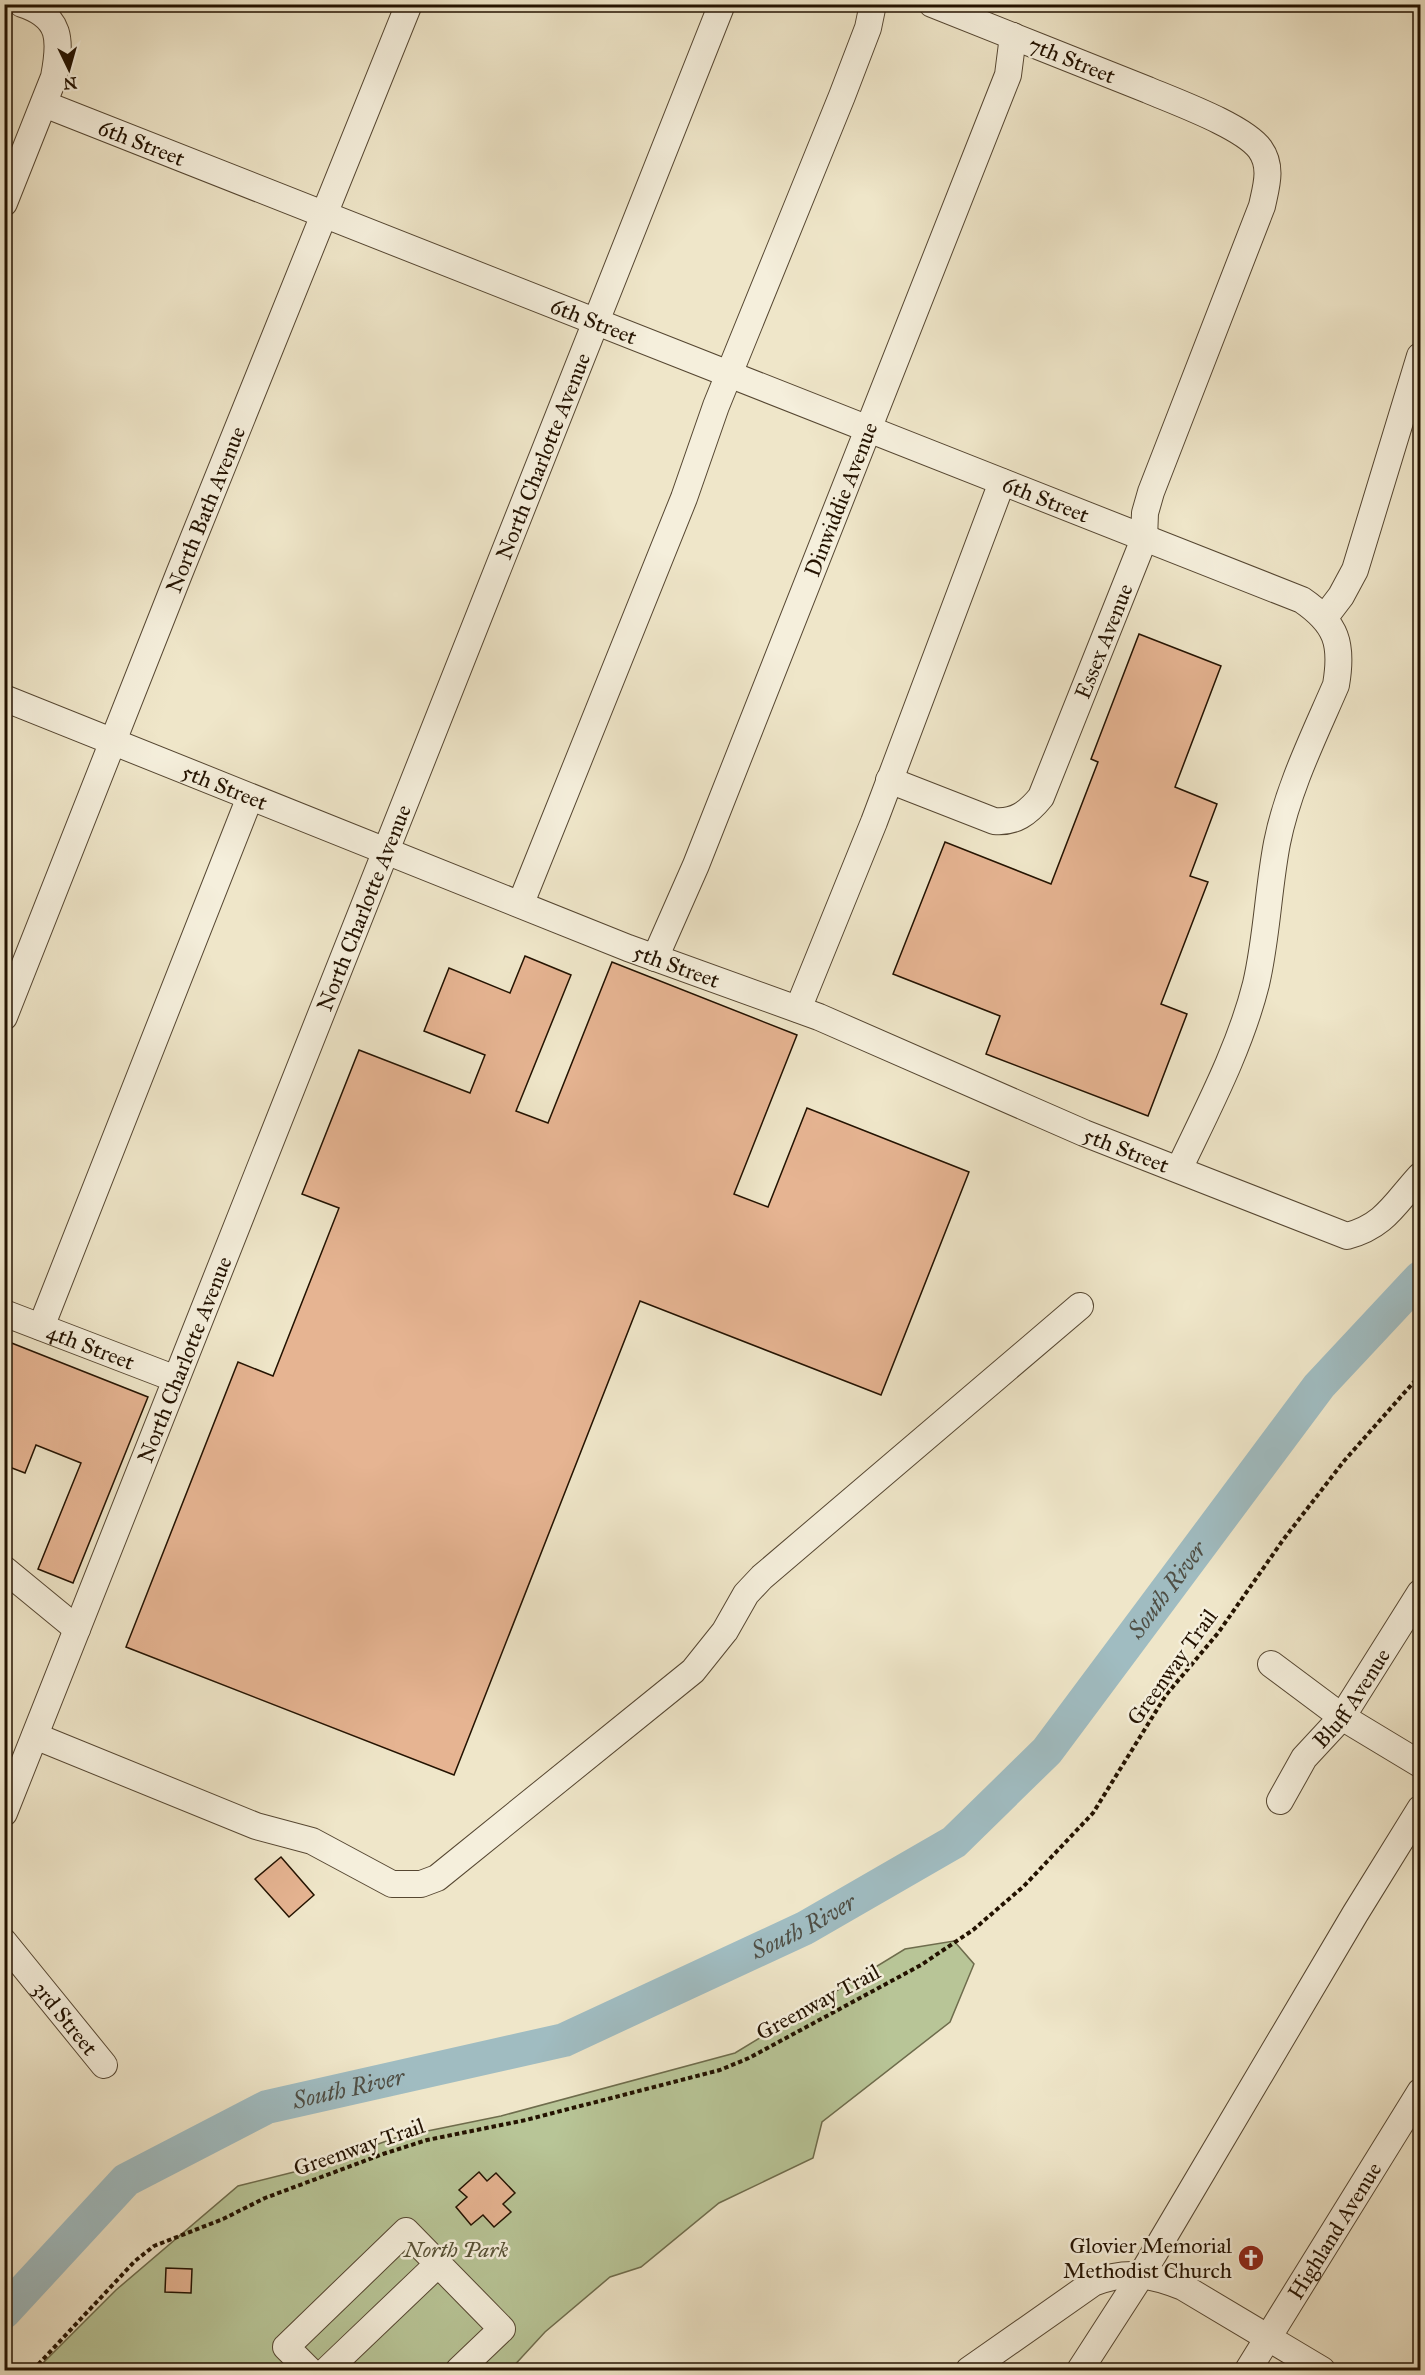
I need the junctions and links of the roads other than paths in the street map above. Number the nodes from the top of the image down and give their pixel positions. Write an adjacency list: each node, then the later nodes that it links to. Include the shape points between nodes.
1 (22, 4): 7 (street, via 44,14 59,39 54,77)
2 (409, 4): 10 (street, North Bath Avenue)
3 (722, 4): 11 (street, North Charlotte Avenue)
4 (873, 4): 13 (street, via 842,96)
5 (932, 4): 6 (street, 7th Street)
6 (1013, 36): 8 (street, 7th Street); 14 (street, Dinwiddie Avenue, via 1008,75)
7 (44, 104): 9 (street); 10 (street, 6th Street)
8 (1211, 118): 16 (street, Essex Avenue, via 1260,150 1267,163 1268,177 1262,206 1151,492)
9 (4, 203)
10 (324, 213): 11 (street, 6th Street); 19 (street, North Bath Avenue)
11 (595, 320): 13 (street, 6th Street); 22 (street, North Charlotte Avenue)
12 (1420, 356): 17 (street, via 1354,570 1341,596)
13 (729, 374): 14 (street, 6th Street); 23 (street, via 684,498)
14 (866, 429): 15 (street, 6th Street); 24 (street, Dinwiddie Avenue, via 696,865)
15 (1002, 482): 16 (street, 6th Street); 20 (street)
16 (1144, 539): 17 (street, 6th Street, via 1302,600); 20 (street, Essex Avenue, via 1041,797 1031,809 1009,821 994,821)
17 (1324, 617): 27 (street, via 1338,642 1340,665 1336,685 1285,810 1256,985 1213,1097)
18 (4, 698): 19 (street, 5th Street)
19 (114, 743): 21 (street, 5th Street); 26 (street, North Bath Avenue)
20 (889, 780): 25 (street)
21 (250, 797): 22 (street, 5th Street); 31 (street)
22 (385, 851): 23 (street, 5th Street); 32 (street, North Charlotte Avenue)
23 (521, 903): 24 (street, 5th Street)
24 (655, 958): 25 (street, 5th Street)
25 (798, 1009): 27 (street, 5th Street, via 1084,1133)
26 (4, 1017)
27 (1179, 1169): 28 (street, 5th Street, via 1347,1236 1374,1227)
28 (1420, 1176)
29 (1080, 1306): 38 (street, via 762,1577 693,1671 437,1878 421,1884 392,1884 312,1841 256,1826)
30 (4, 1312): 31 (street, 4th Street)
31 (41, 1327): 32 (street, 4th Street)
32 (176, 1379): 35 (street, North Charlotte Avenue)
33 (4, 1569): 35 (street)
34 (1420, 1593): 37 (street, Bluff Avenue)
35 (77, 1629): 38 (street, North Charlotte Avenue)
36 (1271, 1664): 37 (street)
37 (1342, 1717): 39 (street); 40 (street, Bluff Avenue, via 1304,1758)
38 (35, 1736): 42 (street, North Charlotte Avenue)
39 (1420, 1764)
40 (1280, 1801)
41 (1420, 1809): 47 (street)
42 (4, 1813)
43 (4, 1942): 44 (street, 3rd Street)
44 (104, 2065)
45 (1420, 2092): 48 (street, Highland Avenue)
46 (438, 2264): 49 (street, via 406,2231 286,2347); 50 (street); 51 (street, via 502,2330)
47 (1142, 2274): 48 (street, via 1183,2287); 52 (street, via 1111,2276 1093,2283); 53 (street)
48 (1269, 2338): 54 (street, Highland Avenue); 55 (street)
49 (309, 2370)
50 (327, 2370)
51 (459, 2370)
52 (969, 2370)
53 (1080, 2370)
54 (1248, 2370)
55 (1322, 2370)

